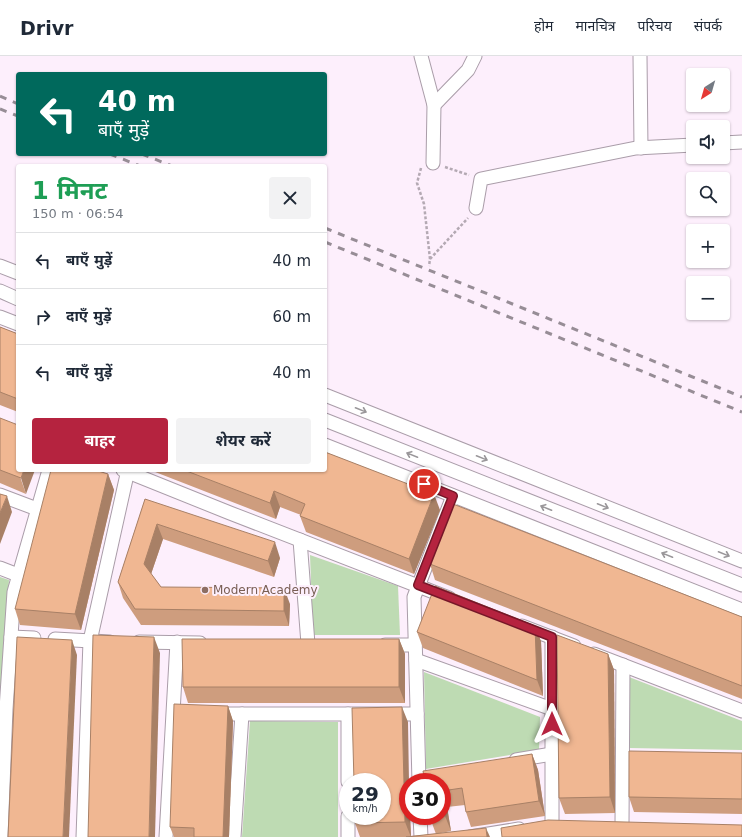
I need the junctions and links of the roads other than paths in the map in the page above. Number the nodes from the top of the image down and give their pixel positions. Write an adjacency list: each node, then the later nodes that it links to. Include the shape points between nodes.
1 (421, 56): 4 (street)
2 (475, 56): 4 (street, via 468,70)
3 (640, 56): 8 (street)
4 (434, 105): 9 (street)
5 (742, 142): 6 (street)
6 (730, 143)
7 (686, 145): 8 (street)
8 (641, 148): 10 (street, via 480,179)
9 (433, 163)
10 (476, 208)
11 (0, 266): 12 (street)
12 (16, 272)
13 (0, 291): 14 (street)
14 (16, 297)
15 (0, 317): 16 (street)
16 (16, 323)
17 (327, 396): 27 (street, one-way to 27)
18 (327, 421): 31 (street, one-way to 18)
19 (327, 446): 24 (street)
20 (48, 472): 25 (street)
21 (126, 472): 37 (street)
22 (128, 472): 26 (street)
23 (0, 495): 25 (street)
24 (453, 496): 30 (street); 33 (street)
25 (37, 509): 29 (street)
26 (300, 540): 30 (street); 41 (street)
27 (742, 562)
28 (0, 568): 29 (street)
29 (18, 575): 35 (street, via 14,592)
30 (418, 585): 32 (street); 44 (street, via 414,597)
31 (742, 585)
32 (462, 603)
33 (742, 610)
34 (507, 620): 36 (street)
35 (11, 637): 37 (street); 55 (street)
36 (552, 637): 46 (street); 47 (street)
37 (90, 641): 38 (street); 72 (street)
38 (177, 642): 39 (street); 49 (street)
39 (216, 643)
40 (293, 644): 41 (street)
41 (308, 644): 42 (street)
42 (323, 644)
43 (369, 645): 44 (street)
44 (415, 645): 45 (street)
45 (416, 660): 47 (street); 54 (street)
46 (623, 665): 48 (street); 57 (street)
47 (552, 709): 56 (street)
48 (742, 711)
49 (173, 714): 50 (street); 73 (street)
50 (188, 714)
51 (204, 714): 52 (street)
52 (242, 714): 53 (street); 74 (street)
53 (348, 714): 54 (street); 60 (street)
54 (417, 714): 61 (street)
55 (2, 745): 62 (street)
56 (552, 754): 59 (street); 63 (street)
57 (622, 758): 58 (street); 66 (street)
58 (638, 758)
59 (505, 762)
60 (348, 773)
61 (422, 773)
62 (1, 813): 71 (street)
63 (552, 824): 64 (street); 70 (street)
64 (568, 824)
65 (606, 824): 66 (street)
66 (622, 824): 67 (street)
67 (637, 824)
68 (348, 825): 75 (street)
69 (420, 825): 76 (street)
70 (495, 835): 77 (street)
71 (1, 837)
72 (83, 837)
73 (166, 837)
74 (234, 837)
75 (348, 837)
76 (421, 837)
77 (470, 837)

